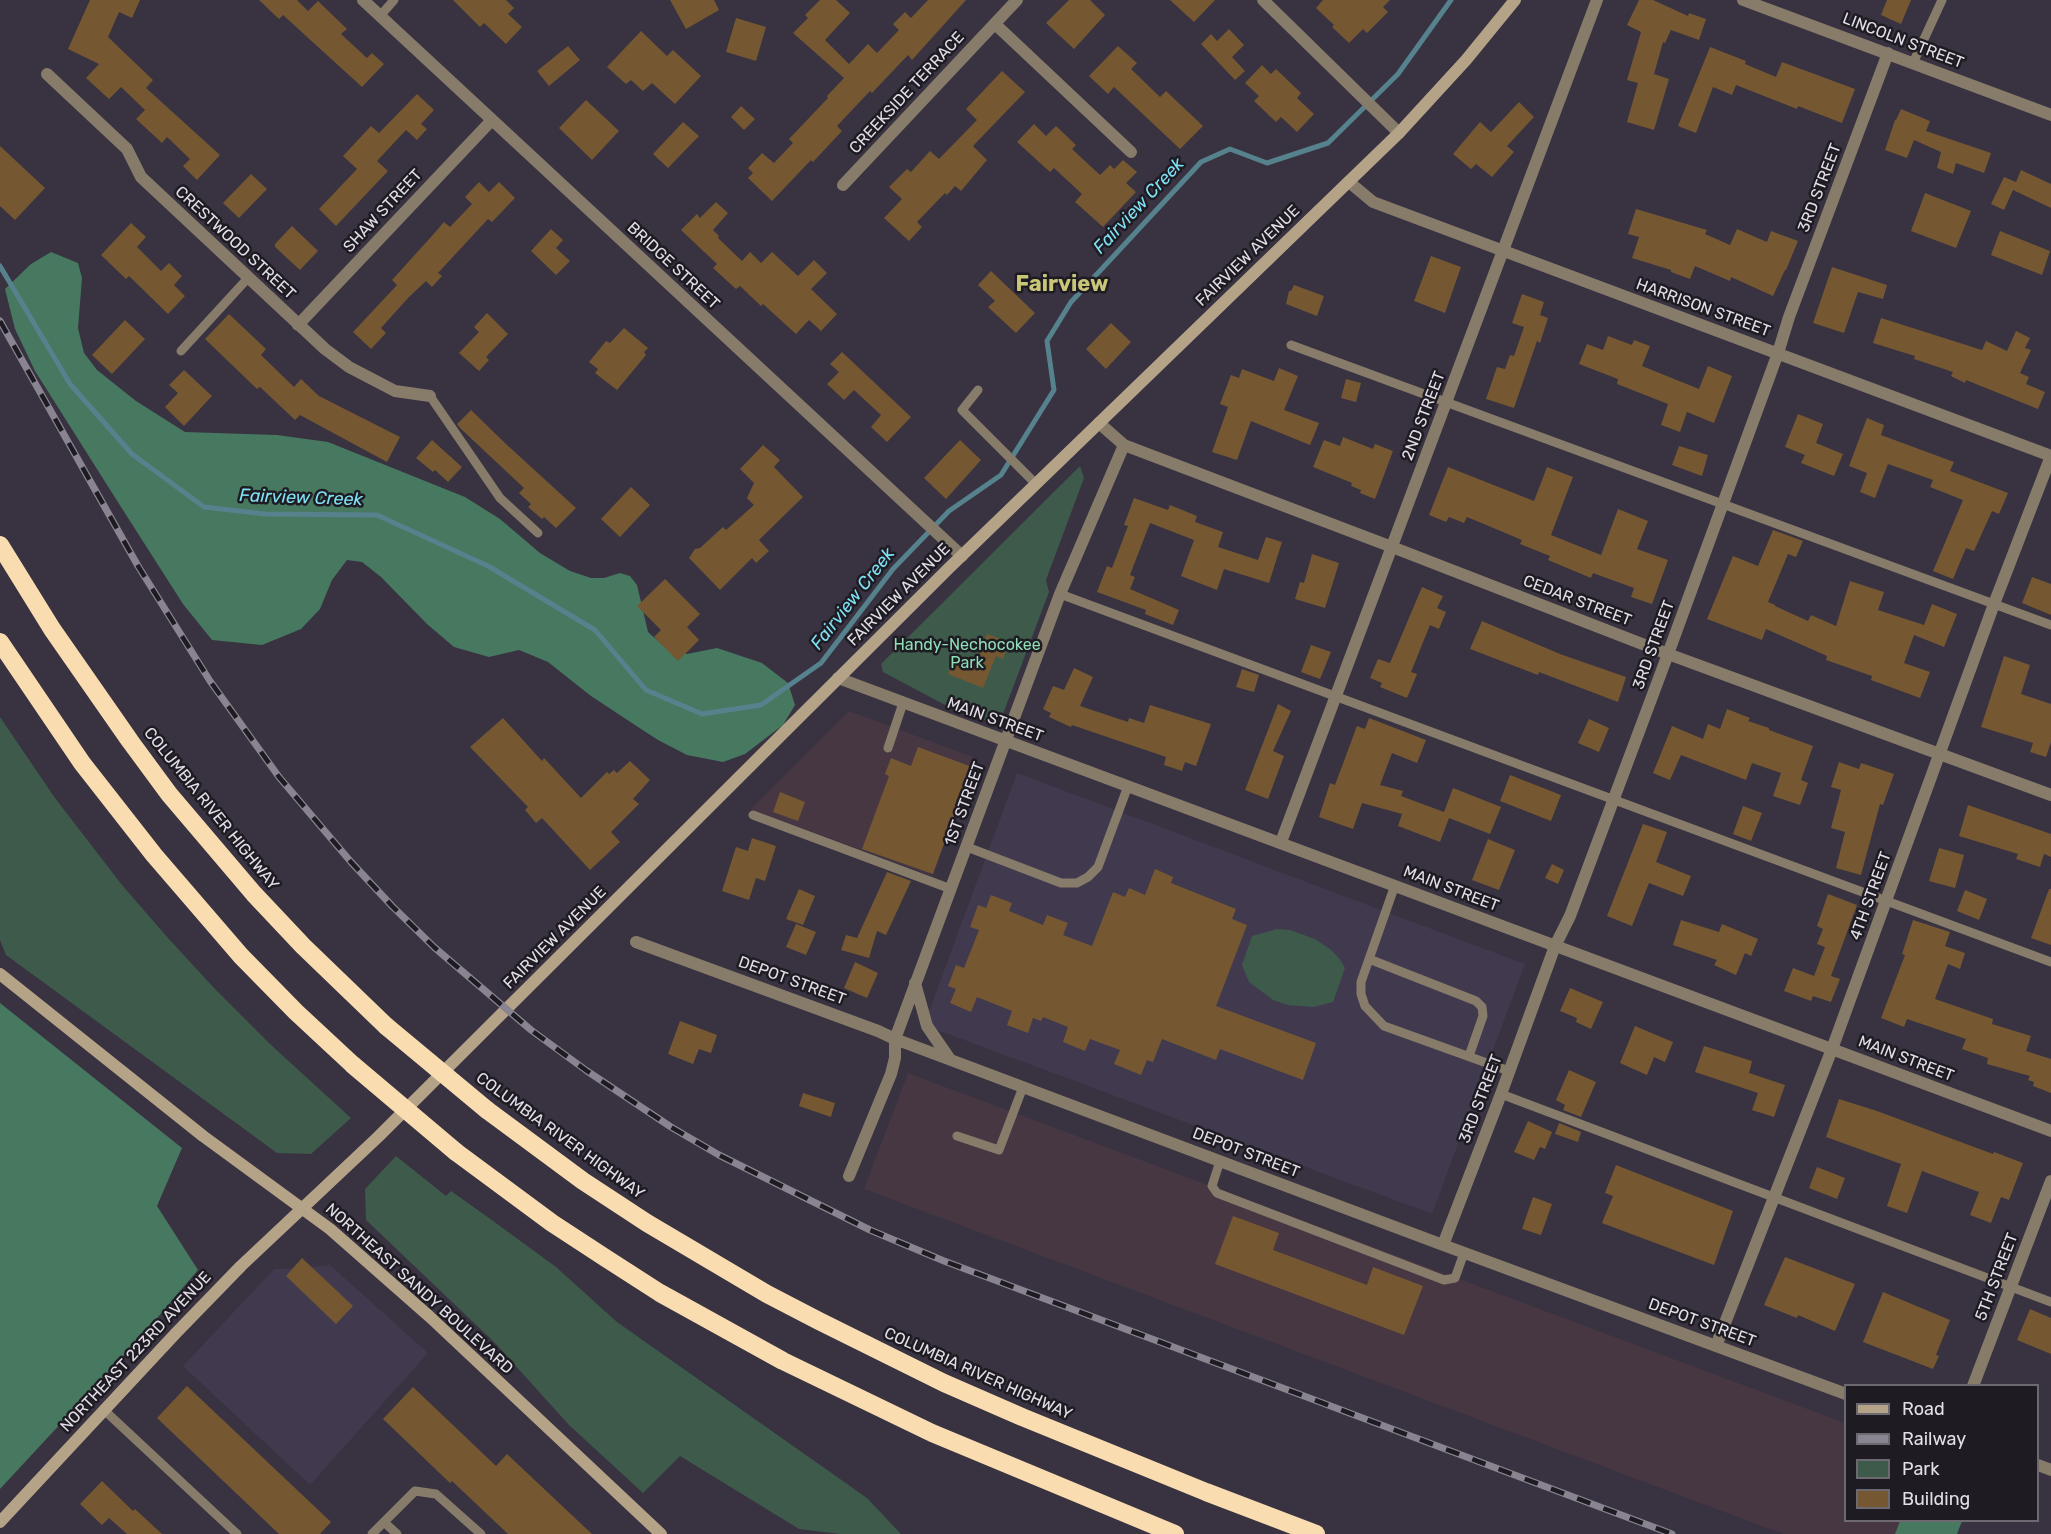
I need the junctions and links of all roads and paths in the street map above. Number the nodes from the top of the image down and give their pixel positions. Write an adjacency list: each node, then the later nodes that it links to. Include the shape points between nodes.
1 (363, 0): 9 (street, BRIDGE STREET)
2 (394, 0): 9 (lane)
3 (1017, 0): 10 (street, CREEKSIDE TERRACE)
4 (1263, 0): 16 (street)
5 (1515, 0): 16 (main road, FAIRVIEW AVENUE)
6 (1597, 0): 20 (street, 2ND STREET)
7 (1743, 0): 11 (street, LINCOLN STREET)
8 (1942, 0): 12 (lane)
9 (380, 16): 15 (street, BRIDGE STREET)
10 (994, 24): 17 (street); 19 (street, CREEKSIDE TERRACE)
11 (1888, 53): 12 (street, LINCOLN STREET); 25 (street, 3RD STREET, via 1788,317)
12 (1913, 63): 14 (street, LINCOLN STREET)
13 (47, 74): 21 (street, CRESTWOOD STREET, via 127,149 141,177)
14 (2051, 115)
15 (491, 121): 22 (street, SHAW STREET); 37 (street, BRIDGE STREET)
16 (1399, 133): 18 (main road, FAIRVIEW AVENUE)
17 (1131, 152)
18 (1349, 182): 20 (street, HARRISON STREET, via 1373,202); 29 (main road, FAIRVIEW AVENUE)
19 (843, 185)
20 (1503, 250): 25 (street, HARRISON STREET); 28 (street, 2ND STREET)
21 (248, 278): 22 (street, CRESTWOOD STREET); 24 (lane)
22 (298, 325): 27 (street, CRESTWOOD STREET, via 349,366 396,391)
23 (1291, 345): 28 (lane)
24 (180, 351)
25 (1778, 353): 31 (street, HARRISON STREET); 33 (street, 3RD STREET)
26 (978, 390): 32 (lane, via 962,410)
27 (430, 396): 34 (lane, via 500,498)
28 (1447, 403): 33 (lane); 36 (street, 2ND STREET)
29 (1099, 423): 30 (street, CEDAR STREET); 32 (main road, FAIRVIEW AVENUE)
30 (1124, 446): 36 (street, CEDAR STREET); 38 (street, 1ST STREET)
31 (2051, 456): 39 (street, 4TH STREET)
32 (1036, 484): 37 (main road, FAIRVIEW AVENUE)
33 (1723, 504): 39 (lane); 42 (street, 3RD STREET)
34 (538, 533)
35 (0, 545): 94 (highway, COLUMBIA RIVER HIGHWAY, bridge, via 70,657 169,794 311,954 386,1026 486,1110 647,1223 819,1321 1022,1417)
36 (1392, 547): 42 (street, CEDAR STREET); 44 (street, 2ND STREET)
37 (962, 556): 43 (main road, FAIRVIEW AVENUE)
38 (1060, 594): 44 (lane); 46 (street, 1ST STREET)
39 (1994, 604): 40 (lane); 48 (street, 4TH STREET)
40 (2051, 625)
41 (0, 642): 93 (highway, bridge, via 82,763 154,855 242,956 353,1065 456,1152 543,1217 660,1293 783,1361 932,1433)
42 (1668, 654): 48 (street, CEDAR STREET); 51 (street, 3RD STREET)
43 (838, 678): 45 (street, MAIN STREET); 77 (main road, FAIRVIEW AVENUE)
44 (1336, 697): 51 (lane); 53 (street, 2ND STREET)
45 (903, 703): 46 (street, MAIN STREET); 47 (lane)
46 (1006, 741): 49 (street, MAIN STREET); 54 (street, 1ST STREET)
47 (888, 748)
48 (1940, 756): 50 (street, CEDAR STREET); 57 (street, 4TH STREET)
49 (1128, 786): 53 (street, MAIN STREET); 54 (lane, via 1098,867 1077,883 1061,883)
50 (2051, 795)
51 (1614, 800): 57 (lane); 59 (street, 3RD STREET)
52 (753, 815): 56 (lane)
53 (1281, 842): 55 (street, MAIN STREET)
54 (967, 847): 56 (street, 1ST STREET)
55 (1395, 885): 59 (street, MAIN STREET); 60 (lane)
56 (951, 889): 63 (street, 1ST STREET)
57 (1887, 902): 61 (lane); 65 (street, 4TH STREET)
58 (636, 942): 64 (street, DEPOT STREET)
59 (1555, 946): 65 (street, MAIN STREET); 68 (street, 3RD STREET)
60 (1369, 959): 66 (lane, via 1360,982 1365,1006 1374,1017 1384,1026); 66 (lane, via 1476,1001 1483,1016)
61 (2051, 962)
62 (0, 974): 77 (main road, NORTHEAST SANDY BOULEVARD, via 203,1136)
63 (915, 983): 64 (street, 1ST STREET); 67 (street, via 927,1026)
64 (894, 1039): 67 (street, DEPOT STREET); 74 (street, 1ST STREET, via 891,1074)
65 (1832, 1049): 71 (street, MAIN STREET); 76 (street, 4TH STREET)
66 (1469, 1056): 68 (lane)
67 (950, 1059): 69 (street, DEPOT STREET)
68 (1509, 1071): 70 (street, 3RD STREET)
69 (1023, 1087): 72 (lane, via 999,1150); 73 (street, DEPOT STREET)
70 (1501, 1094): 76 (lane); 78 (street, 3RD STREET)
71 (2051, 1131)
72 (957, 1136)
73 (1220, 1161): 78 (street, DEPOT STREET); 79 (lane, via 1212,1186 1217,1193 1444,1280 1455,1278)
74 (849, 1176)
75 (2051, 1181): 80 (street, 5TH STREET)
76 (1776, 1198): 80 (lane); 82 (street, 4TH STREET)
77 (302, 1209): 85 (main road, NORTHEAST 223RD AVENUE, via 224,1282); 92 (main road, NORTHEAST SANDY BOULEVARD, via 430,1317)
78 (1443, 1245): 79 (street, DEPOT STREET)
79 (1464, 1253): 82 (street, DEPOT STREET)
80 (2011, 1287): 81 (lane); 83 (street, 5TH STREET)
81 (2051, 1302)
82 (1716, 1346): 84 (street, DEPOT STREET)
83 (1974, 1384)
84 (1844, 1394)
85 (104, 1410): 86 (main road, NORTHEAST 223RD AVENUE); 88 (lane)
86 (0, 1522)
87 (384, 1522): 89 (lane); 90 (lane); 91 (lane, via 415,1491 436,1494)
88 (237, 1534)
89 (372, 1534)
90 (397, 1534)
91 (481, 1534)
92 (661, 1534)
93 (1175, 1534)
94 (1316, 1534)

